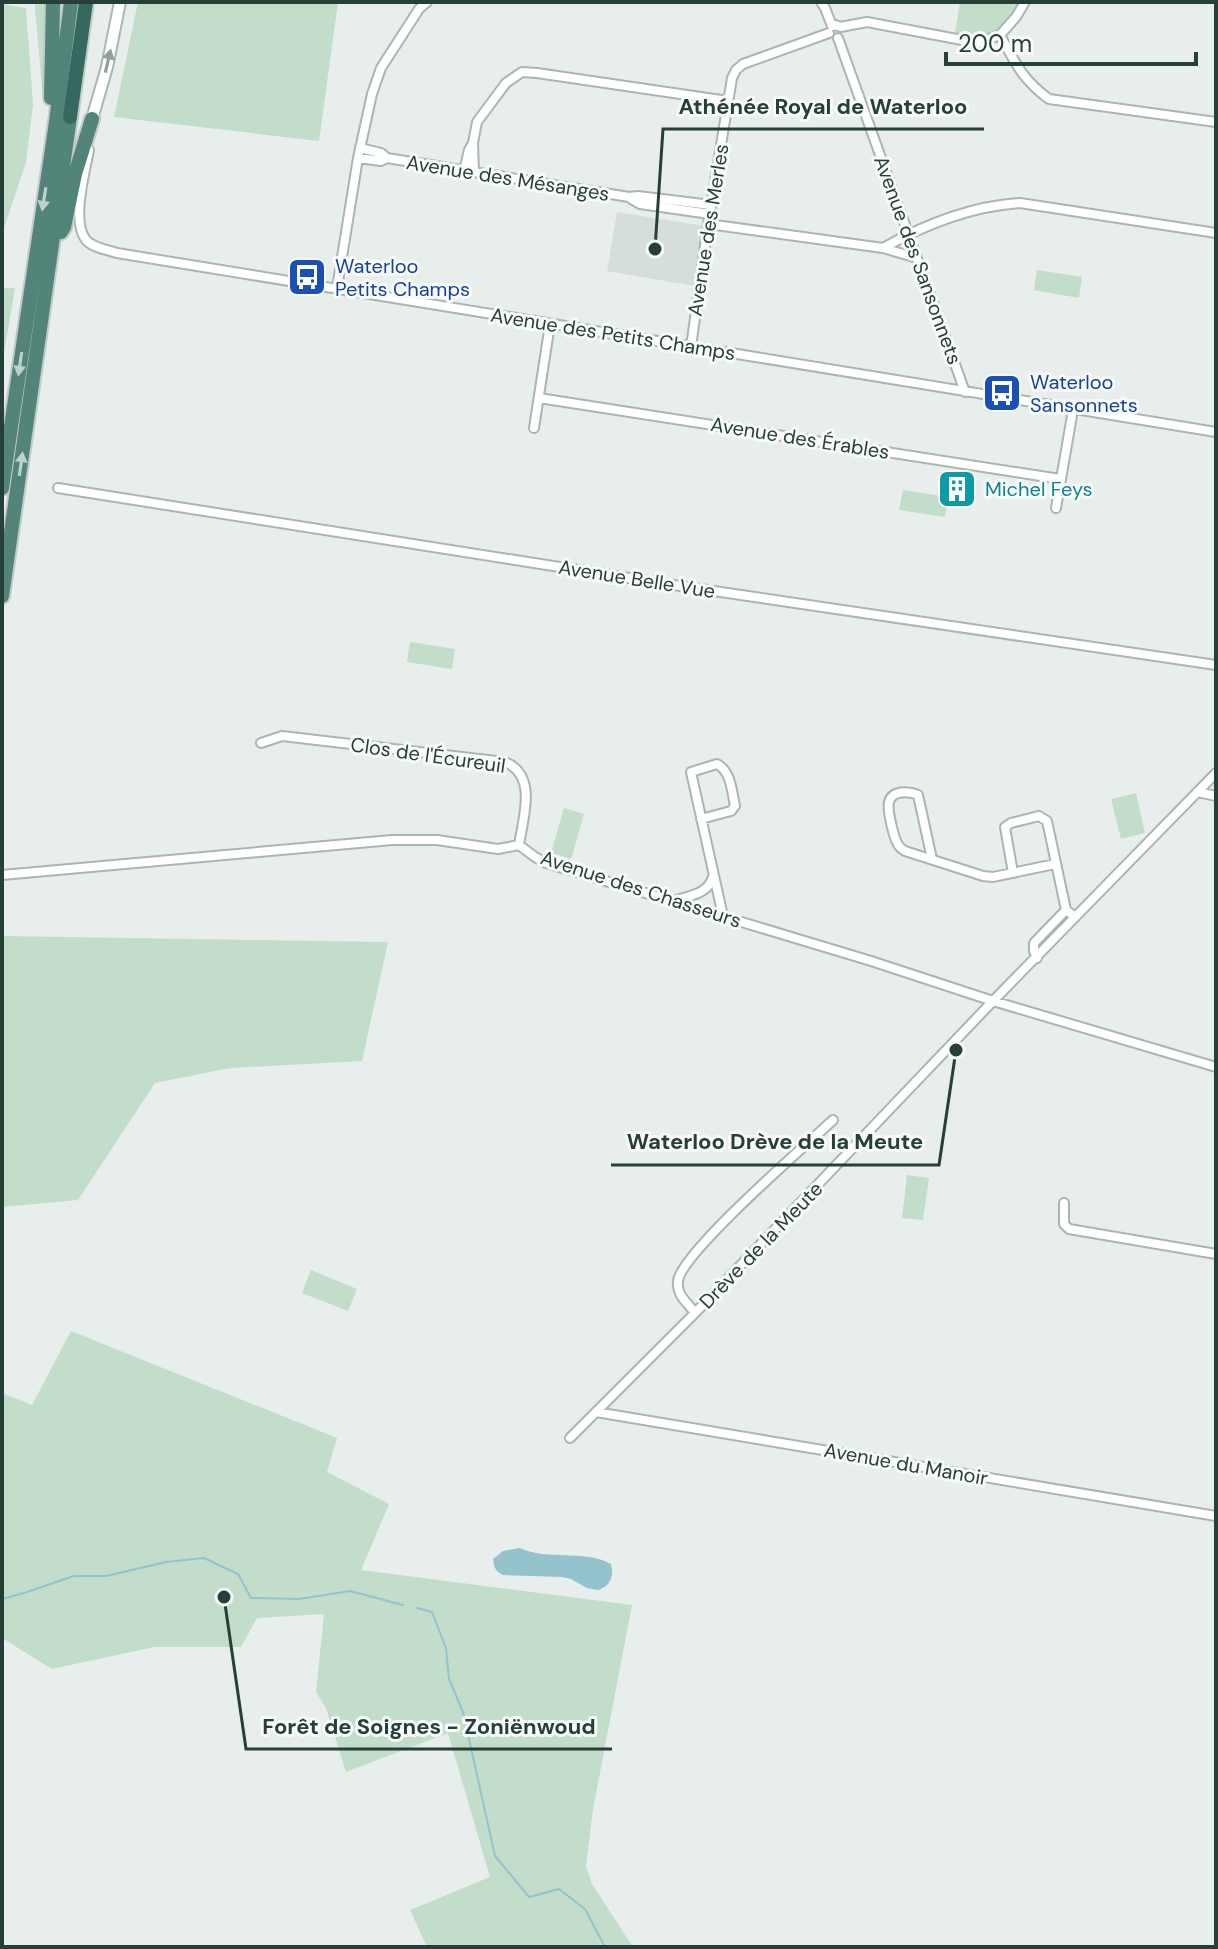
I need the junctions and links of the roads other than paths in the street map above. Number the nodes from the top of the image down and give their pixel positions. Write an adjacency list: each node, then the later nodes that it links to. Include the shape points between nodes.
1 (53, 2): 11 (highway, via 50,99)
2 (71, 2): 11 (highway)
3 (86, 2): 11 (highway)
4 (120, 2): 12 (street, one-way to 4)
5 (427, 2): 14 (street, via 381,68)
6 (821, 2): 8 (street)
7 (1025, 2): 9 (street)
8 (834, 28): 9 (street, Avenue des Merles, via 867,22 978,43); 10 (street, Avenue des Merles, via 743,64 732,78); 17 (street, Avenue des Sansonnets, via 831,37 838,38)
9 (1000, 35): 13 (street, via 1031,86 1049,99)
10 (728, 101): 15 (street, via 522,72 506,83 477,122); 16 (street, Avenue des Merles)
11 (63, 119): 19 (highway); 31 (highway, one-way to 31)
12 (92, 119): 19 (highway, via 64,227); 22 (street, Avenue des Petits Champs, via 79,218 86,240 94,246)
13 (1216, 122)
14 (359, 153): 15 (street, Avenue des Mésanges, via 381,161); 22 (street)
15 (469, 172): 16 (street, Avenue des Mésanges)
16 (710, 214): 20 (street, Avenue des Mésanges); 24 (street, Avenue des Merles)
17 (908, 233): 18 (street, via 995,205 1020,203); 20 (street); 21 (street, Avenue des Sansonnets)
18 (1216, 233)
19 (52, 246): 34 (highway, one-way to 19)
20 (883, 248): 21 (street, Avenue des Mésanges)
21 (917, 258): 25 (street, Avenue des Sansonnets)
22 (337, 288): 23 (street, Avenue des Petits Champs)
23 (550, 324): 24 (street, Avenue des Petits Champs); 26 (street)
24 (691, 347): 25 (street, Avenue des Petits Champs)
25 (965, 392): 27 (street, Avenue des Petits Champs)
26 (539, 398): 28 (street); 30 (street, Avenue des Érables)
27 (1073, 410): 29 (street, Avenue des Petits Champs); 30 (street)
28 (534, 428)
29 (1216, 432)
30 (1060, 479): 33 (street)
31 (2, 488)
32 (58, 488): 35 (street, Avenue Belle Vue)
33 (1056, 508)
34 (2, 596)
35 (1216, 665)
36 (261, 743): 41 (street, Clos de l'Écureuil, via 282,736 513,765 527,793)
37 (1216, 773): 38 (street, Drève de la Meute)
38 (1197, 792): 39 (street); 50 (street, Drève de la Meute)
39 (1216, 796)
40 (701, 819): 40 (street, via 691,772 721,765 735,806); 46 (street)
41 (519, 845): 45 (street, Avenue des Chasseurs, via 498,849 392,840); 47 (street, Avenue des Chasseurs, via 546,863)
42 (932, 859): 42 (street, via 900,847 888,804 893,795 918,795); 44 (street, via 983,876)
43 (1055, 864): 44 (street); 44 (street, via 1047,821 1039,816 1005,827); 48 (street)
44 (1013, 873)
45 (2, 875)
46 (713, 876): 47 (street, via 703,892); 49 (street)
47 (674, 901): 49 (street, Avenue des Chasseurs)
48 (1066, 910): 50 (street); 51 (street, via 1034,943)
49 (723, 916): 52 (street, Avenue des Chasseurs)
50 (1075, 917): 51 (street, Drève de la Meute)
51 (1037, 958): 52 (street, Drève de la Meute)
52 (993, 1001): 53 (street, Avenue des Chasseurs); 57 (street, Drève de la Meute)
53 (1216, 1067)
54 (833, 1120): 57 (street, via 705,1240 680,1272 679,1293)
55 (1064, 1203): 56 (street, via 1069,1229)
56 (1216, 1254)
57 (695, 1313): 58 (street, Drève de la Meute)
58 (596, 1412): 59 (street, Drève de la Meute); 60 (street, Avenue du Manoir)
59 (570, 1438)
60 (1216, 1516)

